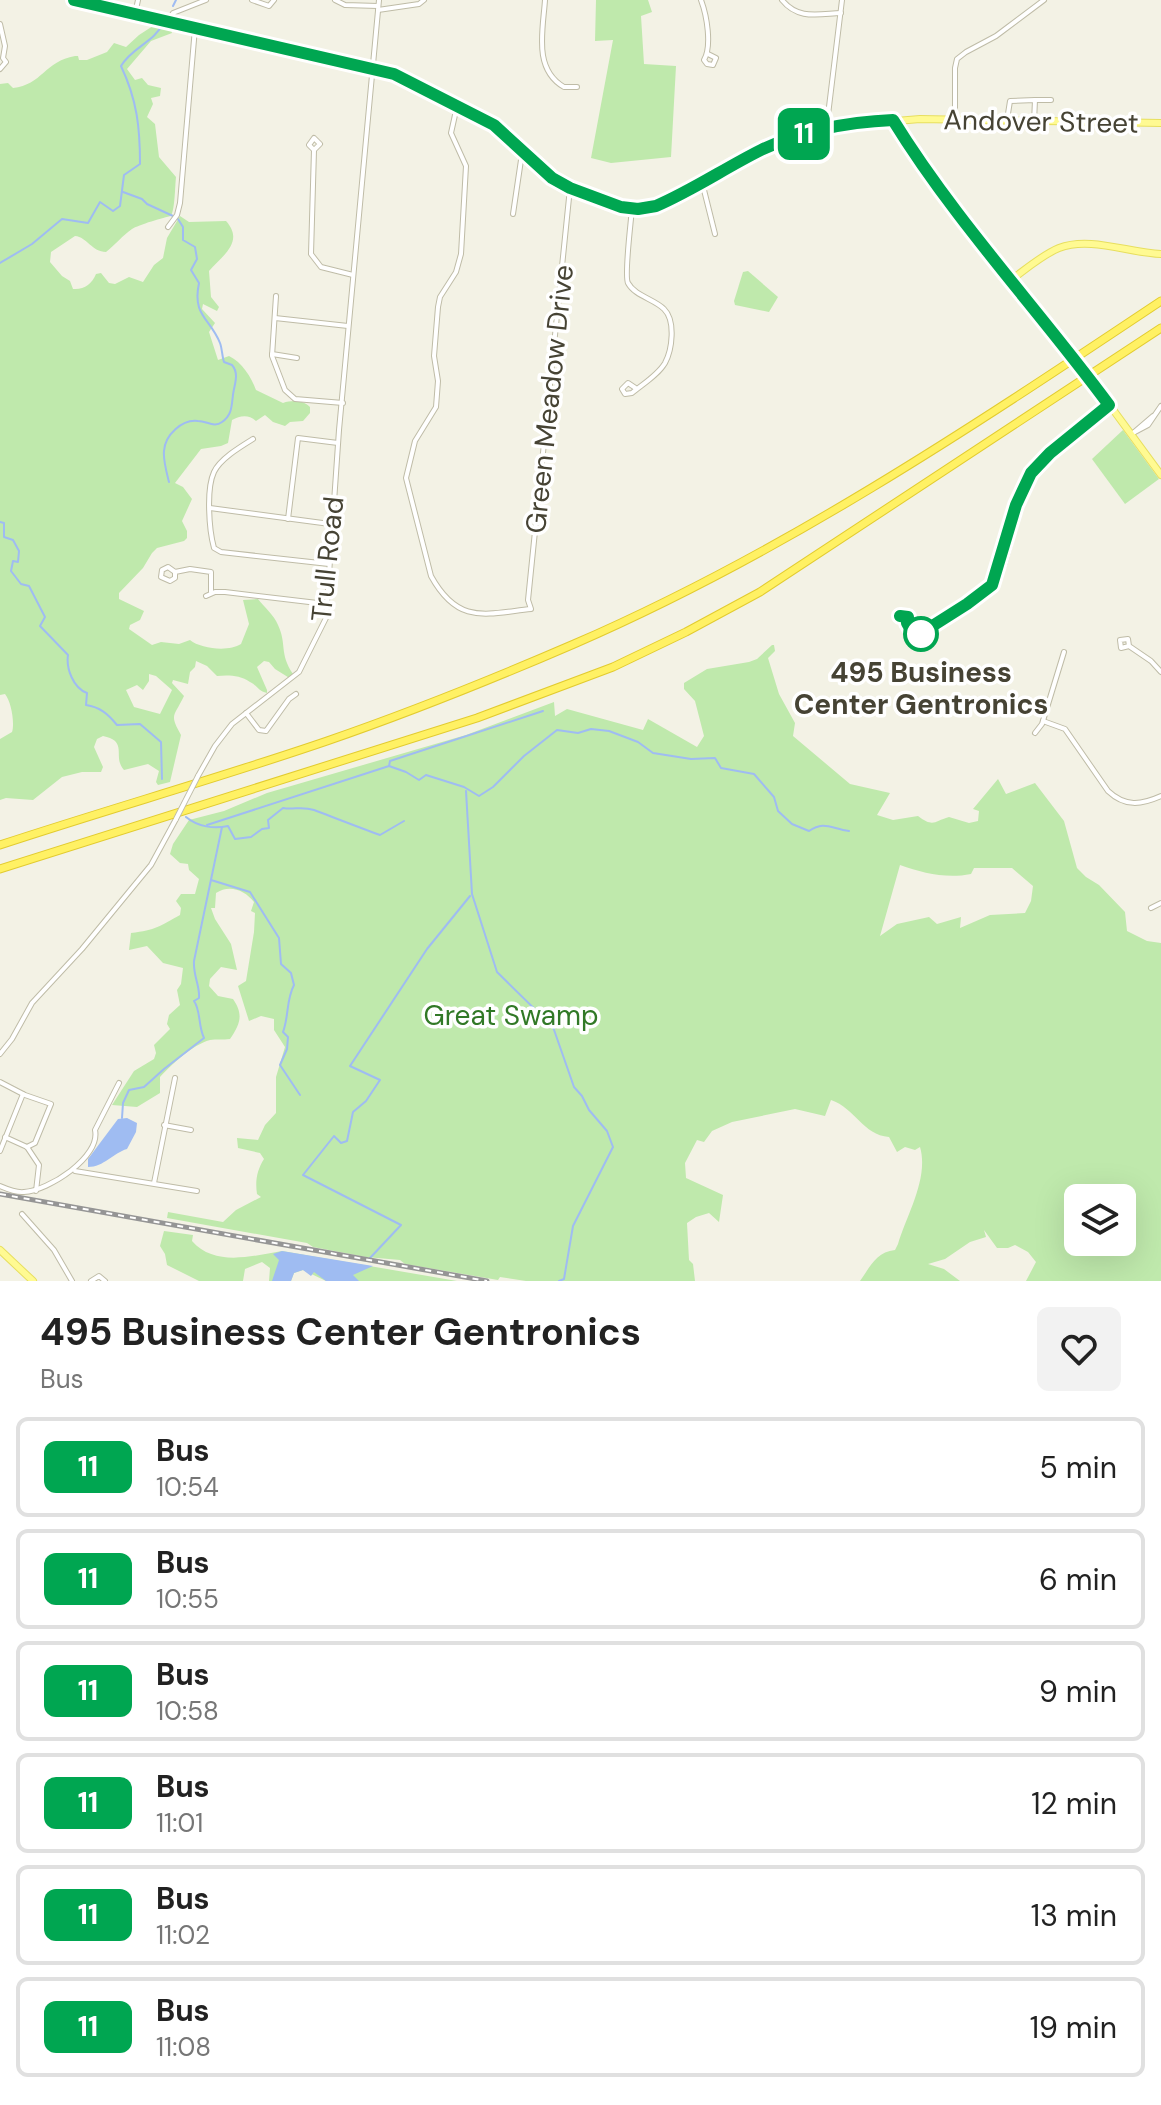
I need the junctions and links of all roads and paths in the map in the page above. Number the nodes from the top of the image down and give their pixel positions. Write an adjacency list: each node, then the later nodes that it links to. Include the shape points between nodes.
1 (74, 0): 15 (main road, Andover Street)
2 (138, 0): 15 (street)
3 (206, 0): 16 (street, via 173,13)
4 (252, 0): 5 (street, via 269,6)
5 (274, 0)
6 (335, 0): 13 (street)
7 (424, 0): 13 (street)
8 (545, 0): 23 (street, via 546,70 564,87)
9 (701, 0): 19 (street)
10 (782, 0): 14 (street, via 799,14)
11 (842, 0): 14 (street)
12 (1044, 0): 28 (street, via 957,59)
13 (379, 6): 22 (street, Trull Road)
14 (841, 13): 32 (street)
15 (135, 14): 16 (main road, Andover Street)
16 (168, 21): 18 (main road, Andover Street)
17 (0, 24): 20 (street, via 5,46)
18 (195, 28): 22 (main road, Andover Street); 39 (street, via 180,203)
19 (708, 54)
20 (1, 58): 21 (street, via 6,64)
21 (0, 69)
22 (374, 69): 26 (main road, Andover Street, via 413,82); 42 (street, Trull Road)
23 (577, 87)
24 (1035, 100): 25 (street); 29 (street, via 1010,101); 30 (street)
25 (1051, 100)
26 (457, 106): 34 (main road, Andover Street, via 495,126); 36 (street, Green Meadow Drive, via 451,133 466,166 461,254 438,307 436,407 415,441 407,483 427,566 437,586 472,614 531,609)
27 (893, 120): 28 (main road, Andover Street); 32 (main road, Andover Street); 43 (main road, via 968,229)
28 (955, 120): 29 (main road, Andover Street)
29 (1007, 122): 30 (main road, Andover Street)
30 (1034, 122): 31 (main road, Andover Street)
31 (1161, 123)
32 (830, 128): 35 (main road, Andover Street, via 763,149)
33 (314, 150): 42 (street, via 311,254 321,267)
34 (526, 153): 36 (main road, Andover Street); 38 (street)
35 (702, 182): 37 (main road, Andover Street, via 656,206); 40 (street)
36 (570, 188): 37 (main road, Andover Street)
37 (632, 208): 51 (street, via 627,281 664,309 671,327 664,365)
38 (513, 214)
39 (168, 227)
40 (715, 234)
41 (1161, 254): 43 (main road, via 1063,247)
42 (353, 275): 47 (street, Trull Road)
43 (1011, 280): 54 (main road, bridge)
44 (276, 296): 46 (street)
45 (1161, 301): 74 (highway, via 850,502 634,616 371,726)
46 (275, 318): 47 (street); 49 (street)
47 (349, 326): 52 (street, Trull Road)
48 (1161, 328): 75 (highway, via 794,572 653,649 477,718)
49 (272, 354): 50 (street); 52 (street, via 293,399)
50 (297, 358)
51 (637, 389)
52 (343, 403): 57 (street, Trull Road)
53 (1161, 406): 55 (street)
54 (1111, 407): 55 (main road); 65 (street, via 1035,476 999,576 985,592)
55 (1131, 434): 58 (main road)
56 (253, 439): 59 (street, via 215,469)
57 (338, 443): 60 (street, via 298,438); 61 (street, Trull Road)
58 (1161, 475)
59 (210, 508): 60 (street); 62 (street, via 214,548 221,552)
60 (288, 519): 61 (street)
61 (331, 524): 62 (street, Trull Road)
62 (329, 564): 64 (street, Trull Road)
63 (175, 572): 64 (street, via 211,572 209,594)
64 (327, 604): 70 (street, Trull Road, via 324,624 299,672)
65 (915, 637)
66 (1129, 646): 68 (street)
67 (1064, 652): 71 (street)
68 (1161, 672)
69 (296, 694): 70 (street, via 266,731)
70 (246, 713): 78 (street, Trull Road, bridge, via 217,742 151,865 32,1003)
71 (1043, 721): 72 (street); 73 (street, via 1065,729 1117,799 1138,804)
72 (1035, 733)
73 (1161, 796)
74 (0, 845)
75 (0, 869)
76 (1161, 903): 77 (street)
77 (1151, 908)
78 (0, 1054)
79 (175, 1078): 83 (street)
80 (0, 1082): 82 (street)
81 (119, 1083): 88 (street, via 95,1130 96,1138)
82 (23, 1094): 85 (street); 86 (street, via 51,1104 37,1139)
83 (164, 1125): 84 (street); 89 (street)
84 (191, 1130)
85 (5, 1137): 86 (street); 87 (street)
86 (27, 1147): 91 (street, via 39,1165)
87 (0, 1151)
88 (72, 1171): 89 (street); 91 (street)
89 (154, 1183): 92 (street)
90 (0, 1186): 91 (street, via 21,1193)
91 (36, 1191)
92 (197, 1191)
93 (22, 1214): 96 (street, via 54,1250)
94 (0, 1250): 95 (main road)
95 (33, 1281)
96 (72, 1281)
97 (91, 1281): 98 (street, via 99,1276)
98 (105, 1281)

